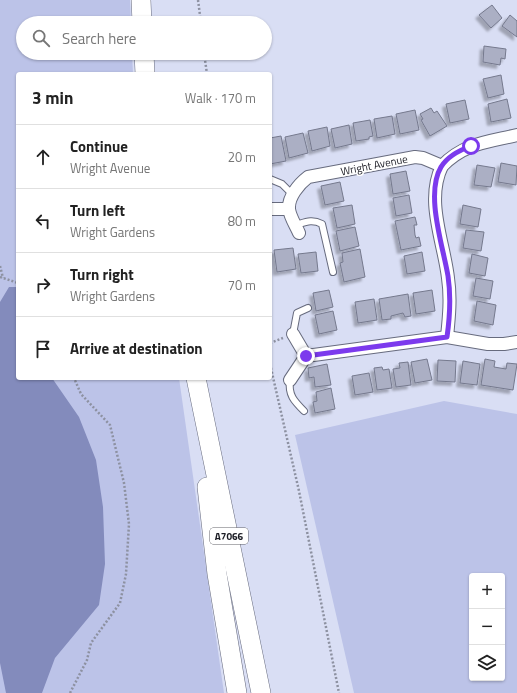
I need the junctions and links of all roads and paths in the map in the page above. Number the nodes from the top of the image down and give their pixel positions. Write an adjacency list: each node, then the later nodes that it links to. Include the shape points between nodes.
1 (141, 0): 3 (main road)
2 (198, 0): 4 (path)
3 (142, 16)
4 (200, 16)
5 (144, 60): 7 (main road)
6 (205, 60): 8 (path)
7 (145, 72)
8 (207, 72)
9 (517, 135): 10 (street, via 460,150)
10 (442, 166): 12 (street, Wright Avenue, via 415,157 308,177); 22 (street, via 434,200 448,277 450,309)
11 (272, 180): 12 (lane, via 282,184)
12 (293, 195): 14 (street, Wright Avenue)
13 (272, 209): 14 (street)
14 (289, 209): 15 (street)
15 (297, 229): 17 (lane, via 308,221 315,220 322,224)
16 (0, 266): 18 (path)
17 (333, 272)
18 (2, 277): 19 (path)
19 (16, 282)
20 (308, 308): 21 (lane, via 297,313)
21 (293, 334): 24 (street)
22 (447, 337): 23 (street, via 488,344); 24 (street)
23 (517, 342)
24 (306, 356): 29 (street)
25 (272, 373): 34 (path, via 299,491)
26 (75, 380): 31 (path, via 81,394 110,425 124,483 129,524 126,574 120,603 91,643 87,660)
27 (195, 380): 32 (main road, A7066, via 217,574)
28 (195, 380): 33 (main road, A7066)
29 (290, 380): 30 (lane, via 289,391 293,400)
30 (304, 411)
31 (70, 693)
32 (237, 693)
33 (261, 693)
34 (339, 693)

